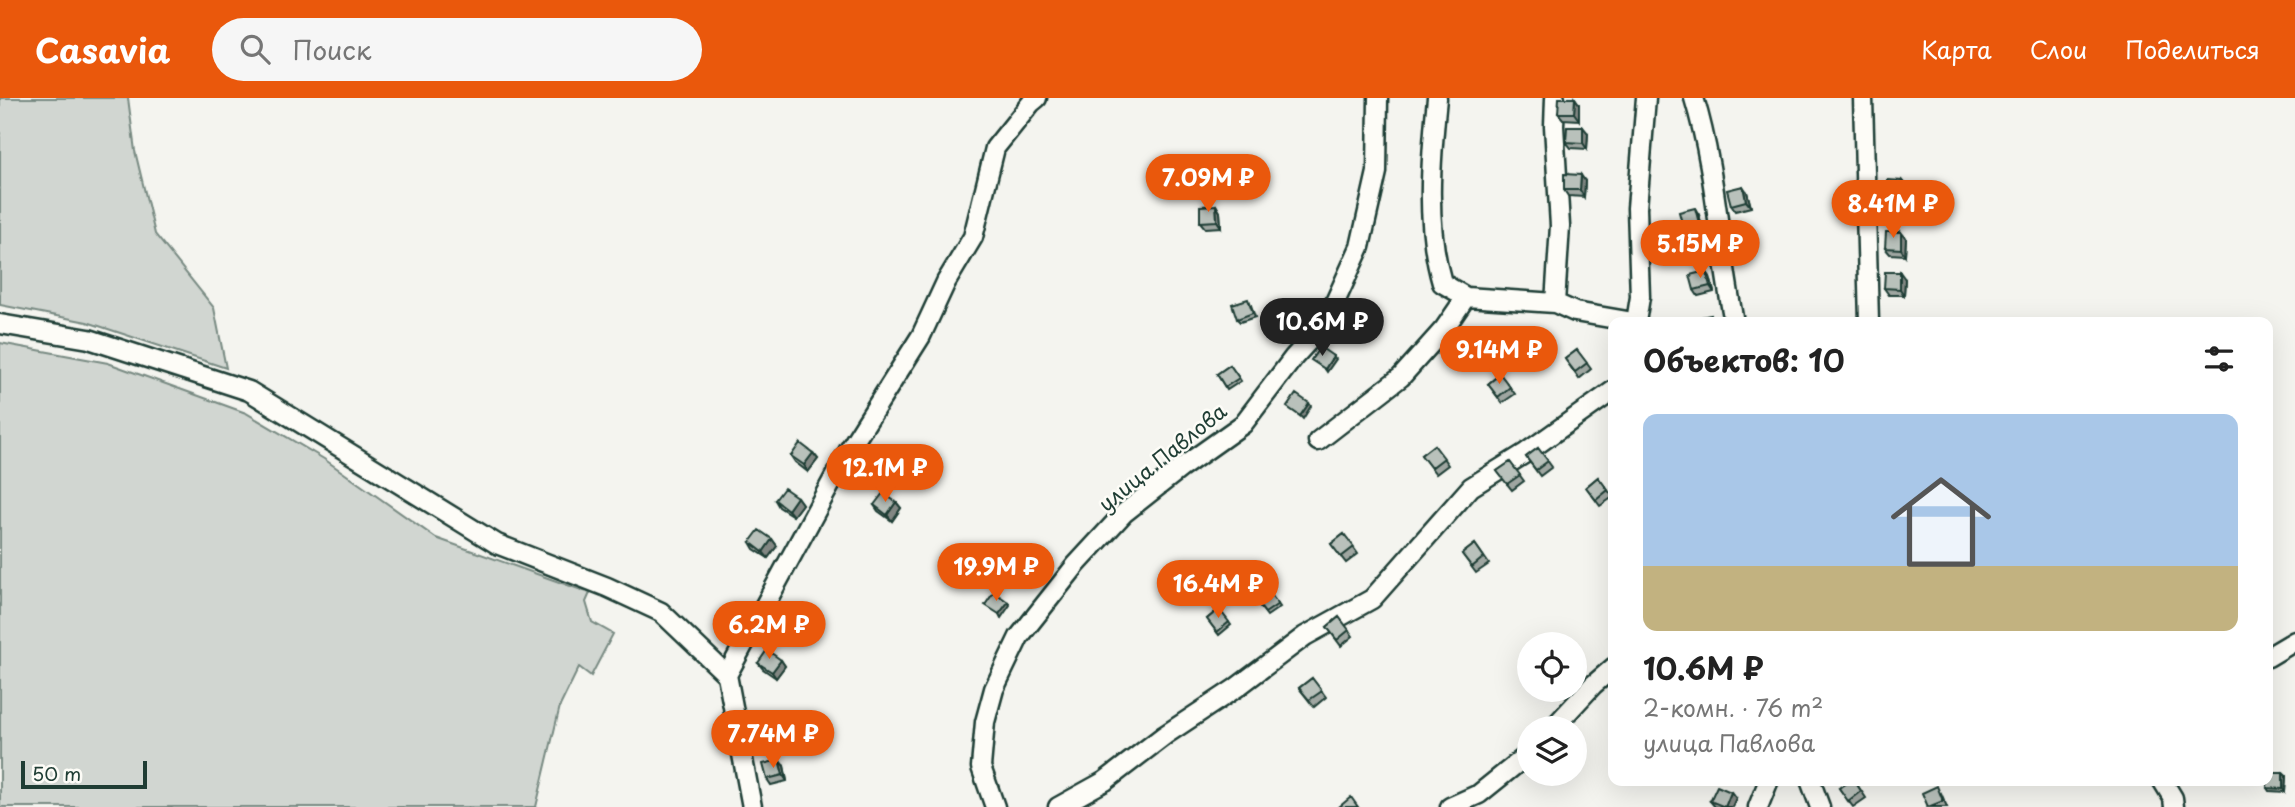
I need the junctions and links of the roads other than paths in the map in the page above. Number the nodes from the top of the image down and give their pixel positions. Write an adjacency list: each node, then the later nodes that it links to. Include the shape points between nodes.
1 (1037, 98): 20 (street, via 995,148 973,237 921,336 849,450)
2 (1378, 98): 27 (street, улица Павлова, via 1377,172 1360,247 1326,322 1243,424 1124,513 1019,637 994,690 985,723 981,766)
3 (1437, 98): 8 (street, via 1434,256 1443,283)
4 (1555, 98): 9 (street, via 1560,226)
5 (1646, 98): 10 (street, via 1637,208 1640,297)
6 (1694, 98): 11 (street)
7 (1863, 98): 12 (street)
8 (1466, 297): 9 (street); 16 (street, via 1401,377)
9 (1555, 303): 13 (street)
10 (1635, 317)
11 (1733, 317)
12 (1869, 317)
13 (1608, 318)
14 (0, 324): 20 (street, via 89,339 249,391 497,544 661,612)
15 (1608, 394): 28 (street, via 1471,487 1372,600 1305,636 1105,781)
16 (1318, 441)
17 (2295, 640): 18 (street)
18 (2273, 654)
19 (1608, 672): 21 (street)
20 (727, 675): 26 (street)
21 (1564, 716)
22 (1517, 763): 29 (street, via 1479,794)
23 (1767, 786): 30 (street)
24 (1812, 786): 31 (street)
25 (2166, 786): 32 (street)
26 (752, 807)
27 (995, 807)
28 (1058, 807)
29 (1450, 807)
30 (1759, 807)
31 (1820, 807)
32 (2174, 807)

